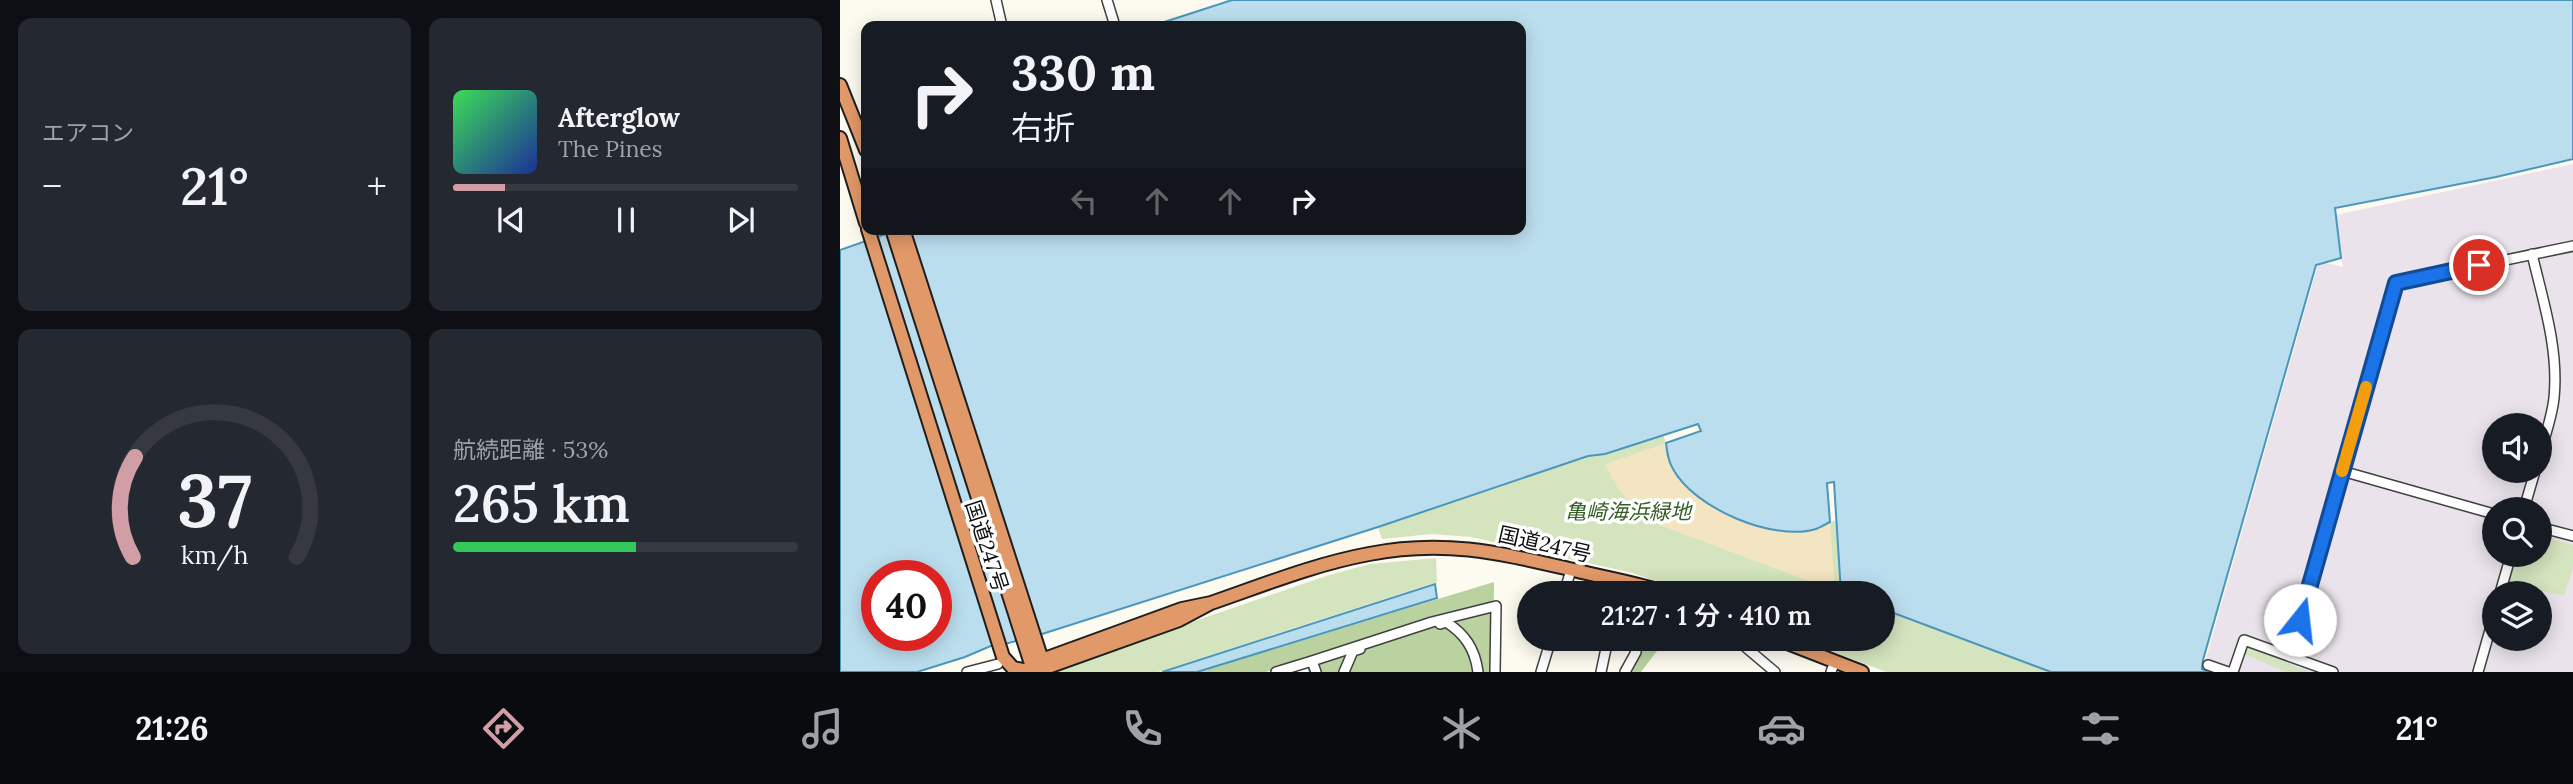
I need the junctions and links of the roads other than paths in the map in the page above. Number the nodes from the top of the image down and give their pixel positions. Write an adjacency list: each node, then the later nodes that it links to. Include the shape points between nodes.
1 (996, 0): 3 (street)
2 (1107, 0): 4 (street)
3 (1001, 21)
4 (1113, 21)
5 (840, 85): 7 (highway)
6 (840, 138): 8 (highway)
7 (861, 138)
8 (861, 205)
9 (870, 235): 31 (highway, 国道247号)
10 (894, 235): 23 (highway, 国道247号)
11 (905, 235): 23 (highway, 国道247号)
12 (2573, 246): 13 (street)
13 (2532, 254): 14 (street, via 2553,345); 15 (street, via 2396,283)
14 (2550, 413)
15 (2343, 471): 16 (street); 30 (street)
16 (2482, 511)
17 (2552, 530): 18 (street)
18 (2573, 536)
19 (1571, 570): 20 (street); 21 (highway, 国道247号); 22 (highway, 国道247号, via 1472,548 1412,548 1352,558)
20 (1568, 581)
21 (1602, 581)
22 (1211, 603): 23 (highway, 国道247号, via 1182,609 1036,662); 31 (highway, 国道247号, via 1179,620 1034,672 1013,668)
23 (1030, 642)
24 (1547, 651): 41 (street)
25 (1605, 651): 42 (street)
26 (1636, 651): 43 (street)
27 (1750, 651): 44 (street)
28 (1802, 651): 34 (highway)
29 (2484, 651): 48 (street)
30 (2290, 656): 46 (street, via 2244,640); 47 (street)
31 (1000, 659): 35 (street)
32 (1312, 661): 36 (street); 37 (street); 40 (street, via 1496,606)
33 (2208, 665): 46 (street)
34 (1833, 666): 45 (highway)
35 (967, 672)
36 (1276, 672)
37 (1316, 672)
38 (1344, 672): 39 (street, via 1353,651 1446,622 1470,643)
39 (1478, 672)
40 (1495, 672)
41 (1541, 672)
42 (1601, 672)
43 (1625, 672)
44 (1775, 672)
45 (1862, 672)
46 (2230, 672)
47 (2333, 672)
48 (2478, 672)

